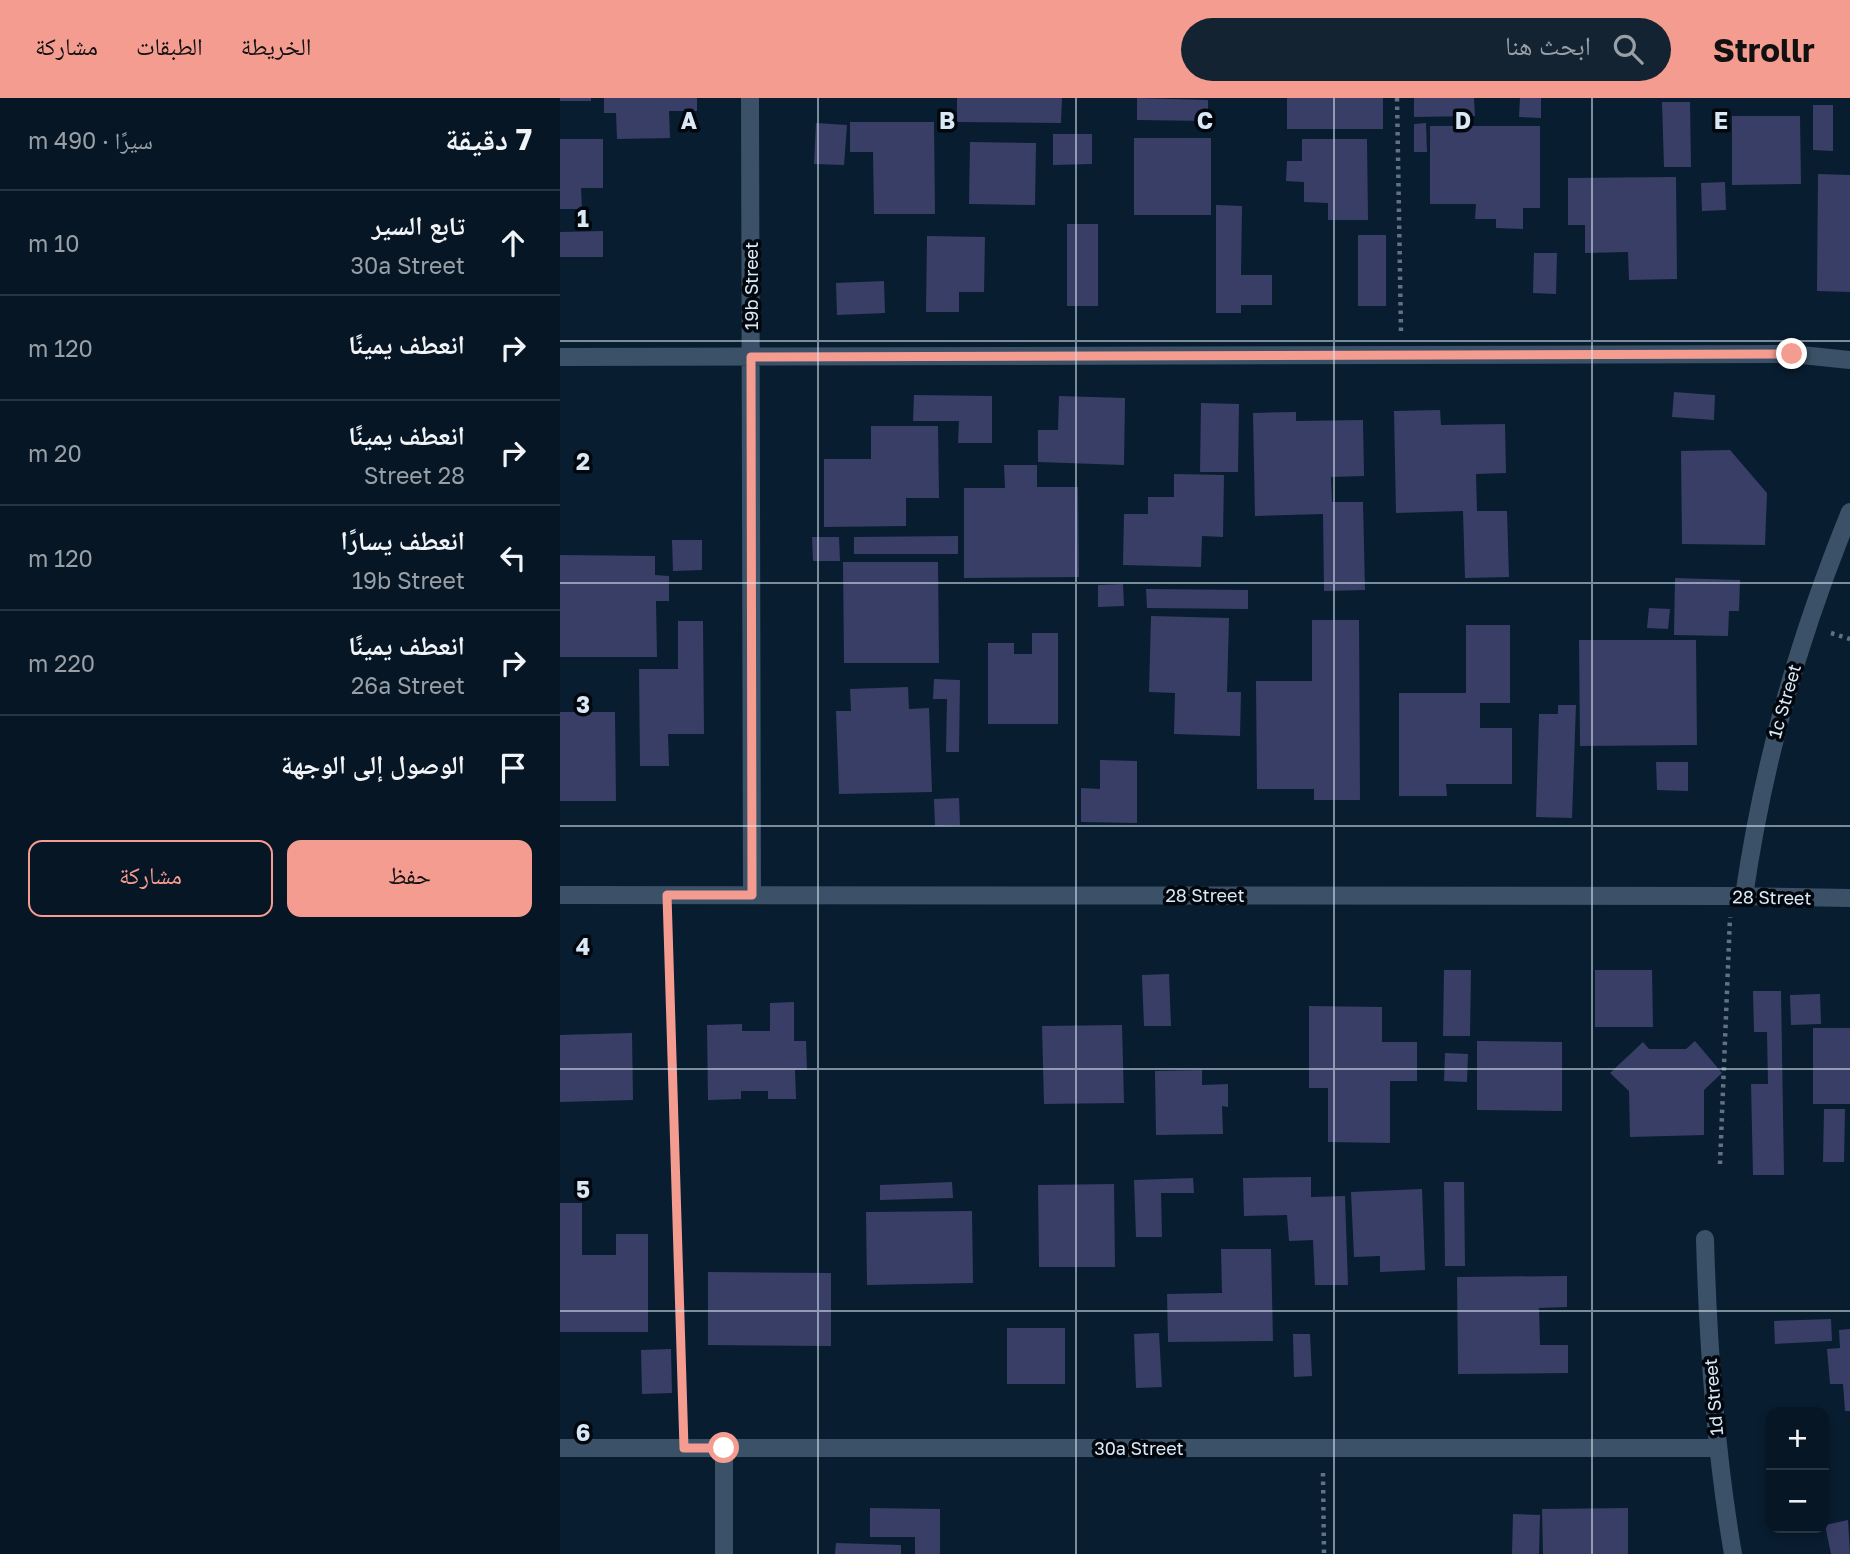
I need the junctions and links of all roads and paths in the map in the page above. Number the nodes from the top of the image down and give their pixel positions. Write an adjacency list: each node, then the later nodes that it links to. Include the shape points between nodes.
1 (750, 98): 5 (street, 19b Street)
2 (1396, 98): 3 (path)
3 (1402, 356): 5 (street); 6 (street, via 1792,354)
4 (560, 357): 5 (street)
5 (751, 357): 10 (street, 19b Street)
6 (1850, 360)
7 (1850, 512): 11 (street, 1c Street, via 1782,705)
8 (560, 895): 9 (street, 28 Street)
9 (667, 895): 10 (street, 28 Street); 17 (path)
10 (752, 895): 11 (street, 28 Street)
11 (1737, 896): 12 (street, 28 Street); 13 (path)
12 (1850, 898)
13 (1720, 1164)
14 (1705, 1239): 19 (street, 1d Street)
15 (1323, 1447): 18 (street, 30a Street); 19 (street, 30a Street); 21 (path)
16 (560, 1448): 17 (street, 30a Street)
17 (684, 1448): 18 (street, 30a Street)
18 (724, 1448): 20 (street)
19 (1718, 1448): 22 (street, 1d Street)
20 (724, 1554)
21 (1324, 1554)
22 (1733, 1554)

